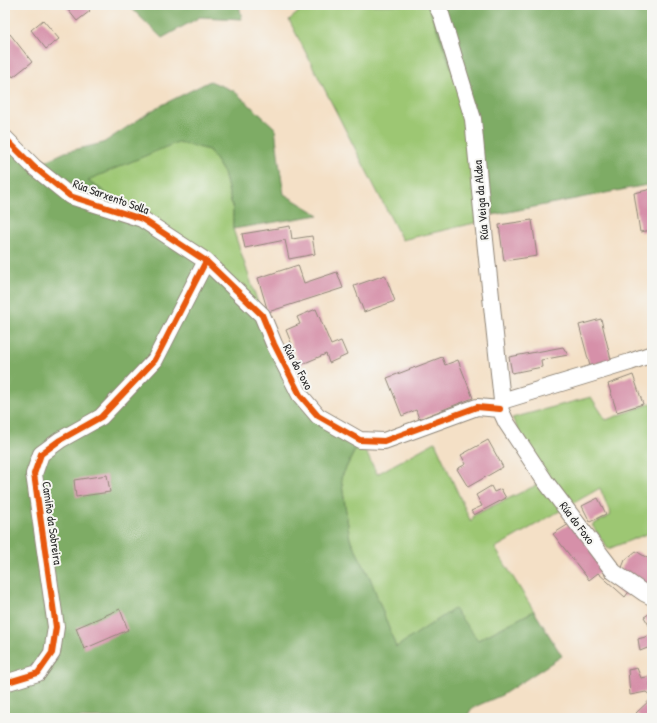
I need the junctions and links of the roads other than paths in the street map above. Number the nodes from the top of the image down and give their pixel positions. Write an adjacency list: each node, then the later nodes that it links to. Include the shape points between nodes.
1 (436, 5): 6 (street, Rúa Veiga da Aldea, via 473,119)
2 (5, 138): 3 (street, Rúa Sarxento Solla, via 34,167 70,196 142,219)
3 (206, 261): 4 (street, Rúa Sarxento Solla); 8 (street, Camiño da Sobreira, via 155,360 101,417 41,454 34,474 56,627 52,653 38,673)
4 (232, 287): 6 (street, Rúa do Foxo, via 262,315 300,395 318,416 360,440 384,441 477,406)
5 (652, 354): 6 (street)
6 (501, 405): 7 (street, Rúa do Foxo, via 506,422 545,481 614,572)
7 (652, 597)
8 (5, 683)

